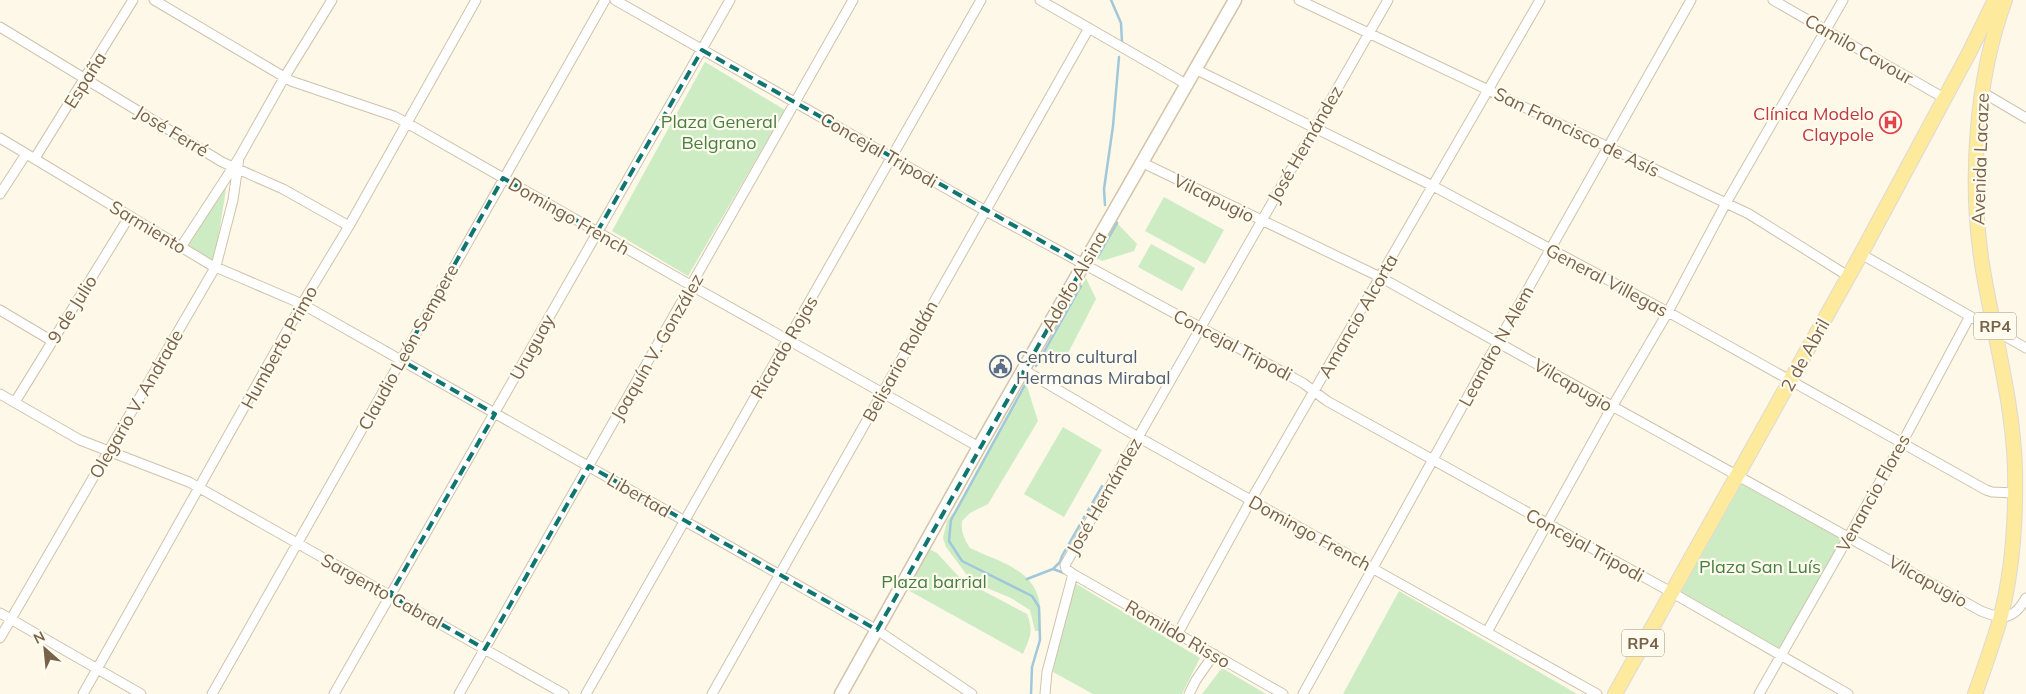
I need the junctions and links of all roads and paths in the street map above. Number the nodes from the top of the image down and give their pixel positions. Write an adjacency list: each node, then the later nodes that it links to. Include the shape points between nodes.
1 (133, 0): 27 (street, España)
2 (154, 0): 26 (street, Domingo French)
3 (332, 0): 26 (street, Olegario V. Andrade)
4 (476, 0): 34 (street, Humberto Primo)
5 (605, 0): 43 (street, Claudio León Sempere)
6 (616, 0): 24 (street, Concejal Tripodi)
7 (730, 0): 24 (street, Uruguay)
8 (853, 0): 32 (street, Joaquín V. González)
9 (981, 0): 39 (street, Ricardo Rojas)
10 (1040, 0): 21 (street)
11 (1235, 0): 25 (street, Adolfo Alsina)
12 (1299, 0): 23 (street, San Francisco de Asís)
13 (1388, 0): 23 (street, José Hernández)
14 (1540, 0): 29 (street, Amancio Alcorta)
15 (1692, 0): 37 (street, Leandro N Alem)
16 (1773, 0): 22 (street, Camilo Cavour)
17 (1843, 0): 22 (street)
18 (1995, 0): 31 (main road, 2 de Abril / RP4)
19 (2005, 0): 30 (main road, Avenida Lacaze / RP4, via 1988,54)
20 (0, 27): 27 (street, José Ferré)
21 (1089, 28): 28 (street); 47 (street, Belisario Roldán)
22 (1826, 30): 31 (street, Camilo Cavour); 46 (street)
23 (1369, 34): 29 (street, San Francisco de Asís); 35 (street, José Hernández)
24 (702, 50): 32 (street, Concejal Tripodi); 51 (street, Uruguay)
25 (1195, 69): 28 (street, Adolfo Alsina); 35 (street, General Villegas)
26 (284, 78): 34 (street, Domingo French); 42 (street, Olegario V. Andrade)
27 (86, 79): 40 (street, España); 42 (street, José Ferré)
28 (1186, 84): 41 (street, Adolfo Alsina)
29 (1488, 89): 37 (street, San Francisco de Asís); 44 (street, Amancio Alcorta)
30 (1982, 92): 33 (street); 65 (main road, Avenida Lacaze / RP4, via 1976,216 1982,267)
31 (1944, 98): 54 (main road, 2 de Abril / RP4)
32 (796, 102): 39 (street, Concejal Tripodi); 59 (street, Joaquín V. González)
33 (2026, 118)
34 (407, 122): 43 (street, Domingo French); 50 (street, Humberto Primo)
35 (1314, 128): 44 (street, General Villegas); 49 (street, José Hernández)
36 (0, 138): 38 (street, Sarmiento)
37 (1609, 147): 46 (street, San Francisco de Asís); 53 (street, Leandro N Alem)
38 (26, 154): 40 (street, Sarmiento); 45 (street)
39 (891, 157): 47 (street, Concejal Tripodi); 66 (street, Ricardo Rojas)
40 (35, 158): 48 (street, Sarmiento)
41 (1141, 162): 49 (street, Vilcapugio); 55 (street, Adolfo Alsina)
42 (235, 168): 50 (street, José Ferré); 52 (street, Olegario V. Andrade); 56 (street, Olegario V. Andrade, via 233,200)
43 (503, 178): 51 (street, Domingo French); 70 (street, Claudio León Sempere)
44 (1433, 186): 53 (street, General Villegas); 58 (street, Amancio Alcorta)
45 (0, 194)
46 (1726, 203): 57 (street, San Francisco de Asís); 62 (street)
47 (984, 210): 55 (street, Concejal Tripodi); 74 (street, Belisario Roldán)
48 (129, 216): 52 (street, Sarmiento); 67 (street, 9 de Julio)
49 (1262, 220): 58 (street, Vilcapugio); 64 (street, José Hernández)
50 (349, 226): 60 (street, Humberto Primo)
51 (598, 232): 59 (street, Domingo French); 78 (street, Uruguay)
52 (181, 247): 56 (street, Sarmiento)
53 (1550, 250): 62 (street, General Villegas); 68 (street, Leandro N Alem)
54 (1861, 254): 57 (main road, 2 de Abril / RP4); 63 (street)
55 (1084, 265): 64 (street, Concejal Tripodi); 71 (street, Adolfo Alsina)
56 (216, 266): 60 (street, Sarmiento); 82 (street, Olegario V. Andrade)
57 (1848, 276): 72 (main road, 2 de Abril / RP4)
58 (1380, 277): 68 (street, Vilcapugio); 73 (street, Amancio Alcorta)
59 (692, 286): 66 (street, Domingo French); 84 (street, Joaquín V. González)
60 (302, 304): 70 (street, Libertad); 86 (street, Humberto Primo)
61 (0, 310): 67 (street)
62 (1668, 312): 72 (street, General Villegas); 77 (street)
63 (1970, 316): 65 (street); 80 (street, Venancio Flores)
64 (1201, 328): 73 (street, Concejal Tripodi); 79 (street, José Hernández)
65 (1996, 331): 69 (street); 87 (main road, Avenida Lacaze / RP4, via 2012,436)
66 (788, 340): 74 (street, Domingo French); 89 (street, Ricardo Rojas)
67 (52, 341): 76 (street, 9 de Julio)
68 (1498, 342): 77 (street, Vilcapugio); 83 (street, Leandro N Alem)
69 (2026, 348)
70 (401, 360): 78 (street, Libertad); 92 (street, Claudio León Sempere)
71 (1024, 370): 79 (street, Domingo French); 81 (street, Adolfo Alsina)
72 (1790, 381): 80 (street, General Villegas); 85 (main road, 2 de Abril / RP4)
73 (1315, 392): 83 (street, Concejal Tripodi); 88 (street, Amancio Alcorta)
74 (882, 393): 81 (street, Domingo French); 95 (street, Belisario Roldán)
75 (0, 394): 76 (street, Sargento Cabral)
76 (15, 402): 82 (street, Sargento Cabral, via 80,440)
77 (1612, 407): 85 (street, Vilcapugio); 90 (street)
78 (495, 414): 84 (street, Libertad); 97 (street, Uruguay)
79 (1138, 437): 88 (street, Domingo French); 94 (street, José Hernández, via 1067,559 1066,569)
80 (1902, 443): 87 (street, General Villegas, via 1986,490); 91 (street, Venancio Flores)
81 (978, 447): 102 (street, Adolfo Alsina)
82 (108, 451): 86 (street, Sargento Cabral); 101 (street, Olegario V. Andrade)
83 (1433, 460): 90 (street, Concejal Tripodi); 93 (street, Leandro N Alem)
84 (589, 466): 89 (street, Libertad); 106 (street, Joaquín V. González)
85 (1738, 476): 91 (street, Vilcapugio); 96 (main road, 2 de Abril / RP4)
86 (200, 488): 92 (street, Sargento Cabral); 109 (street, Humberto Primo)
87 (2015, 493): 100 (main road, Avenida Lacaze / RP4, via 2011,555)
88 (1251, 500): 93 (street, Domingo French); 104 (street, Amancio Alcorta)
89 (684, 522): 95 (street, Libertad); 116 (street, Ricardo Rojas)
90 (1547, 524): 96 (street, Concejal Tripodi); 103 (street)
91 (1848, 537): 100 (street, Vilcapugio, via 1981,611); 108 (street, Venancio Flores)
92 (297, 543): 97 (street, Sargento Cabral); 112 (street, Claudio León Sempere)
93 (1372, 567): 103 (street, Domingo French); 123 (street, Leandro N Alem)
94 (1073, 574): 104 (street, Romildo Risso); 120 (street)
95 (780, 575): 102 (street, Libertad); 117 (street, Belisario Roldán)
96 (1671, 592): 108 (street, Concejal Tripodi); 125 (main road, 2 de Abril / RP4)
97 (390, 595): 106 (street, Sargento Cabral); 113 (street, Uruguay)
98 (2026, 598): 100 (street, via 2016,613)
99 (0, 613): 101 (street)
100 (2000, 618): 128 (main road, RP4)
101 (11, 620): 105 (street, Olegario V. Andrade); 109 (street)
102 (877, 630): 118 (street, Adolfo Alsina); 119 (street, Libertad)
103 (1488, 632): 124 (street, Domingo French)
104 (1178, 633): 107 (street, Romildo Risso)
105 (0, 638)
106 (485, 649): 114 (street, Joaquín V. González); 115 (street, Sargento Cabral)
107 (1214, 654): 121 (street); 122 (street, Romildo Risso)
108 (1781, 656): 126 (street, Venancio Flores); 127 (street, Concejal Tripodi)
109 (97, 669): 110 (street, Humberto Primo); 111 (street)
110 (82, 694)
111 (141, 694)
112 (212, 694)
113 (334, 694)
114 (459, 694)
115 (564, 694)
116 (586, 694)
117 (712, 694)
118 (841, 694)
119 (972, 694)
120 (1044, 694)
121 (1189, 694)
122 (1284, 694)
123 (1303, 694)
124 (1597, 694)
125 (1615, 694)
126 (1759, 694)
127 (1848, 694)
128 (1975, 694)

